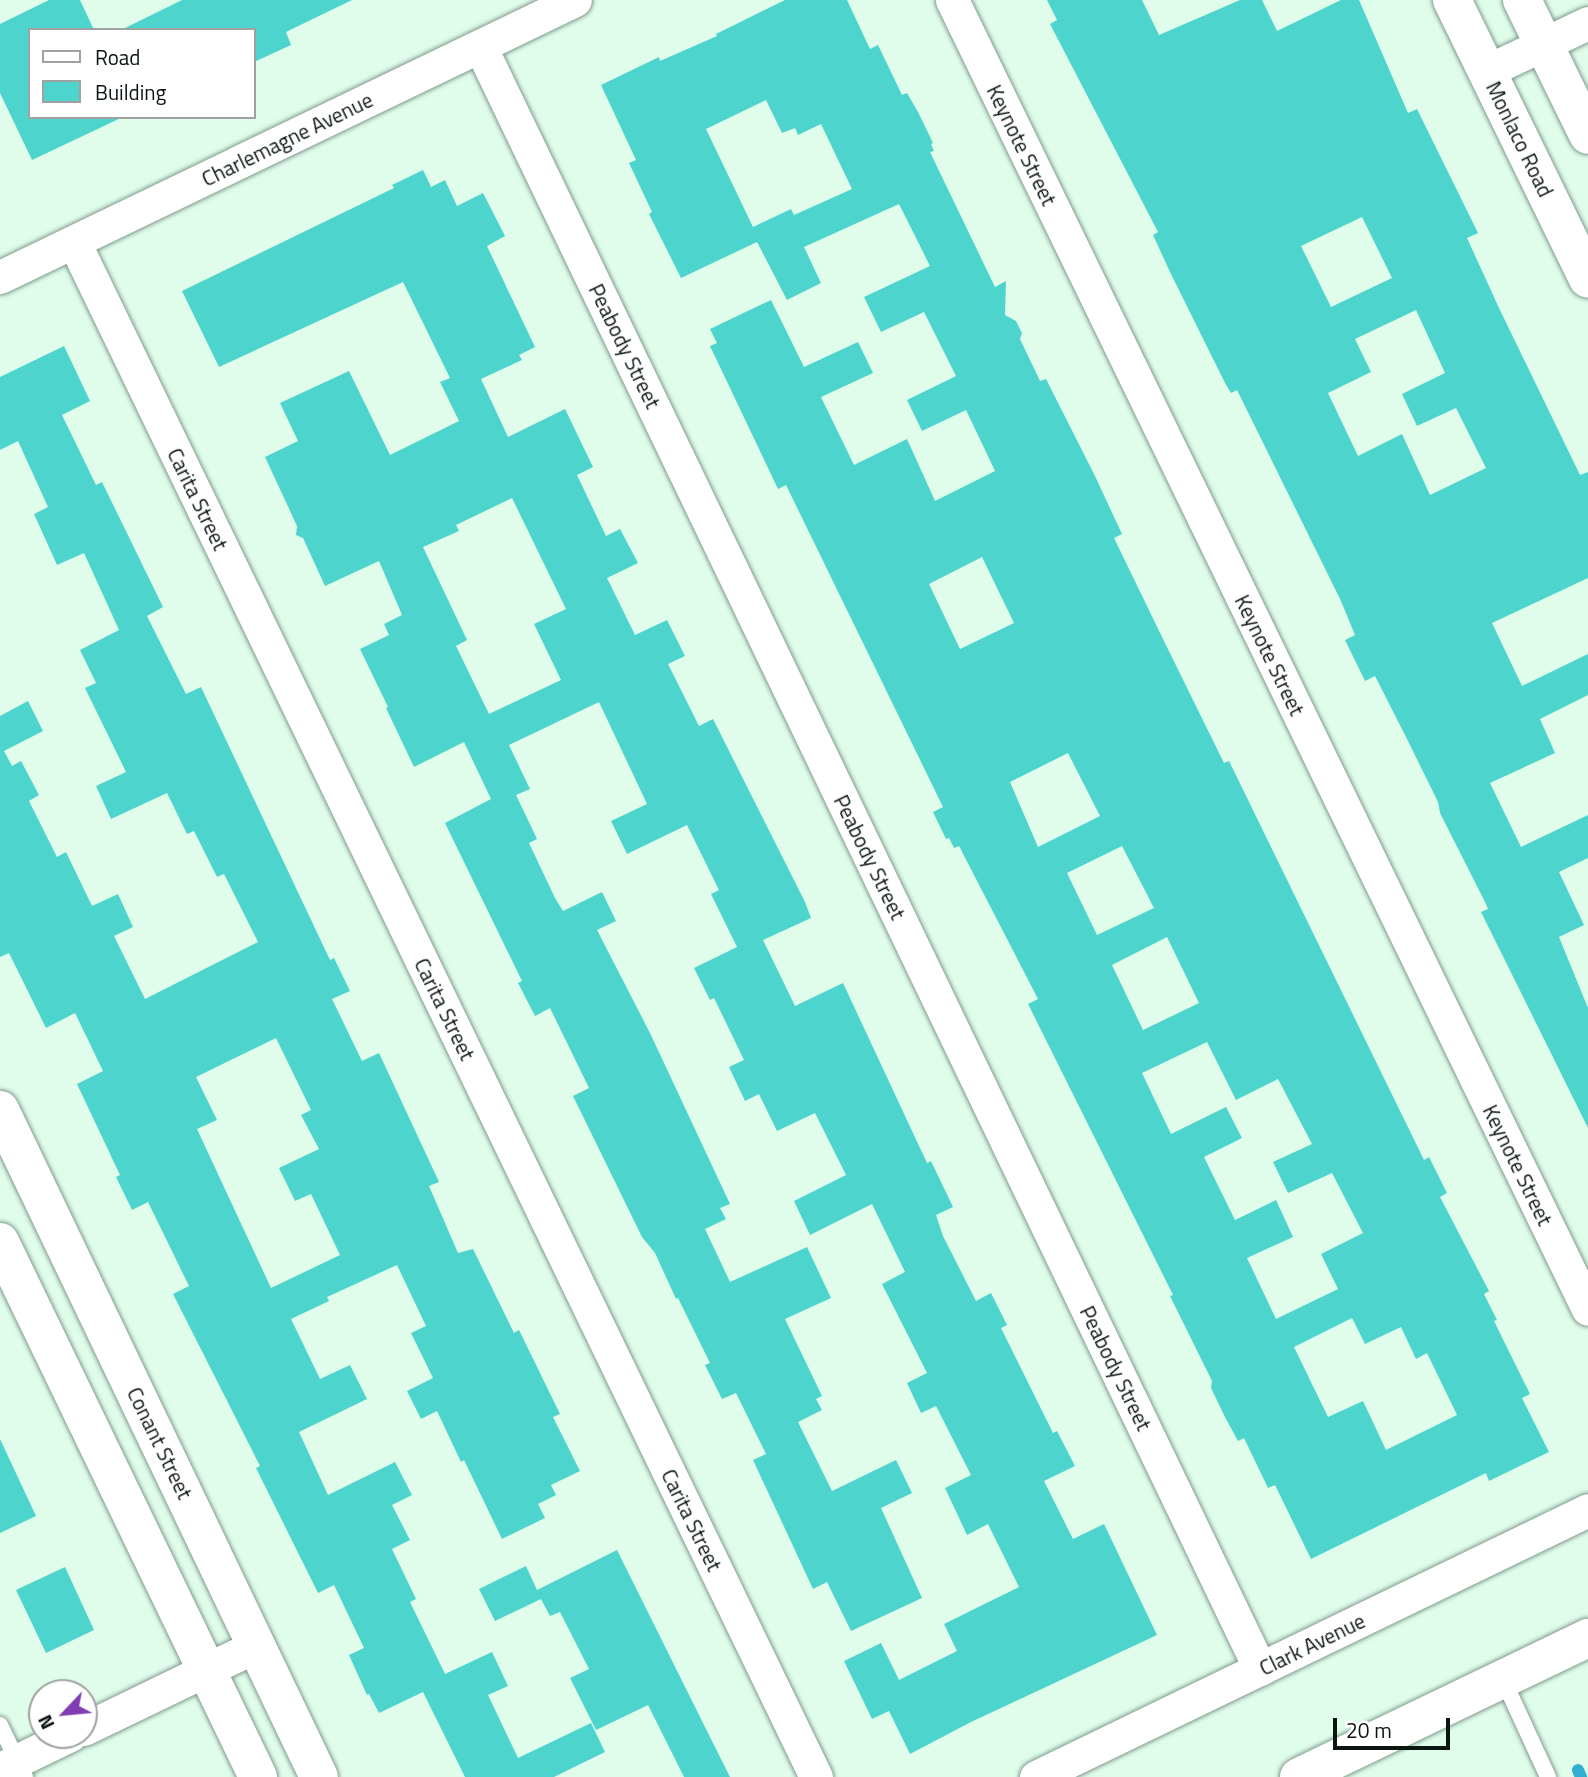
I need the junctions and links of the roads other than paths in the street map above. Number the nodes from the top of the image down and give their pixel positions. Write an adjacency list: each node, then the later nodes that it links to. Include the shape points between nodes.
1 (575, 0): 7 (street, Charlemagne Avenue)
2 (952, 0): 15 (street, Keynote Street)
3 (1452, 0): 8 (street, Monlaco Road)
4 (1522, 0): 6 (street)
5 (1588, 23): 6 (street)
6 (1544, 44): 8 (street); 9 (street)
7 (481, 46): 10 (street, Charlemagne Avenue); 19 (street, Peabody Street)
8 (1487, 71): 12 (street, Monlaco Road)
9 (1588, 135)
10 (74, 242): 11 (street, Charlemagne Avenue); 28 (street, Carita Street)
11 (0, 278)
12 (1588, 278)
13 (0, 1110): 18 (street, Conant Street)
14 (0, 1242): 20 (street)
15 (1588, 1309)
16 (1588, 1510): 19 (street, Clark Avenue)
17 (1588, 1638): 21 (street)
18 (256, 1646): 20 (street); 27 (street, Conant Street)
19 (1260, 1669): 29 (street, Clark Avenue)
20 (206, 1670): 22 (street); 26 (street)
21 (1503, 1679): 30 (street); 31 (lane)
22 (98, 1721)
23 (0, 1725): 25 (lane)
24 (48, 1749): 25 (street)
25 (14, 1769)
26 (258, 1777)
27 (319, 1777)
28 (816, 1777)
29 (1036, 1777)
30 (1299, 1777)
31 (1548, 1777)

